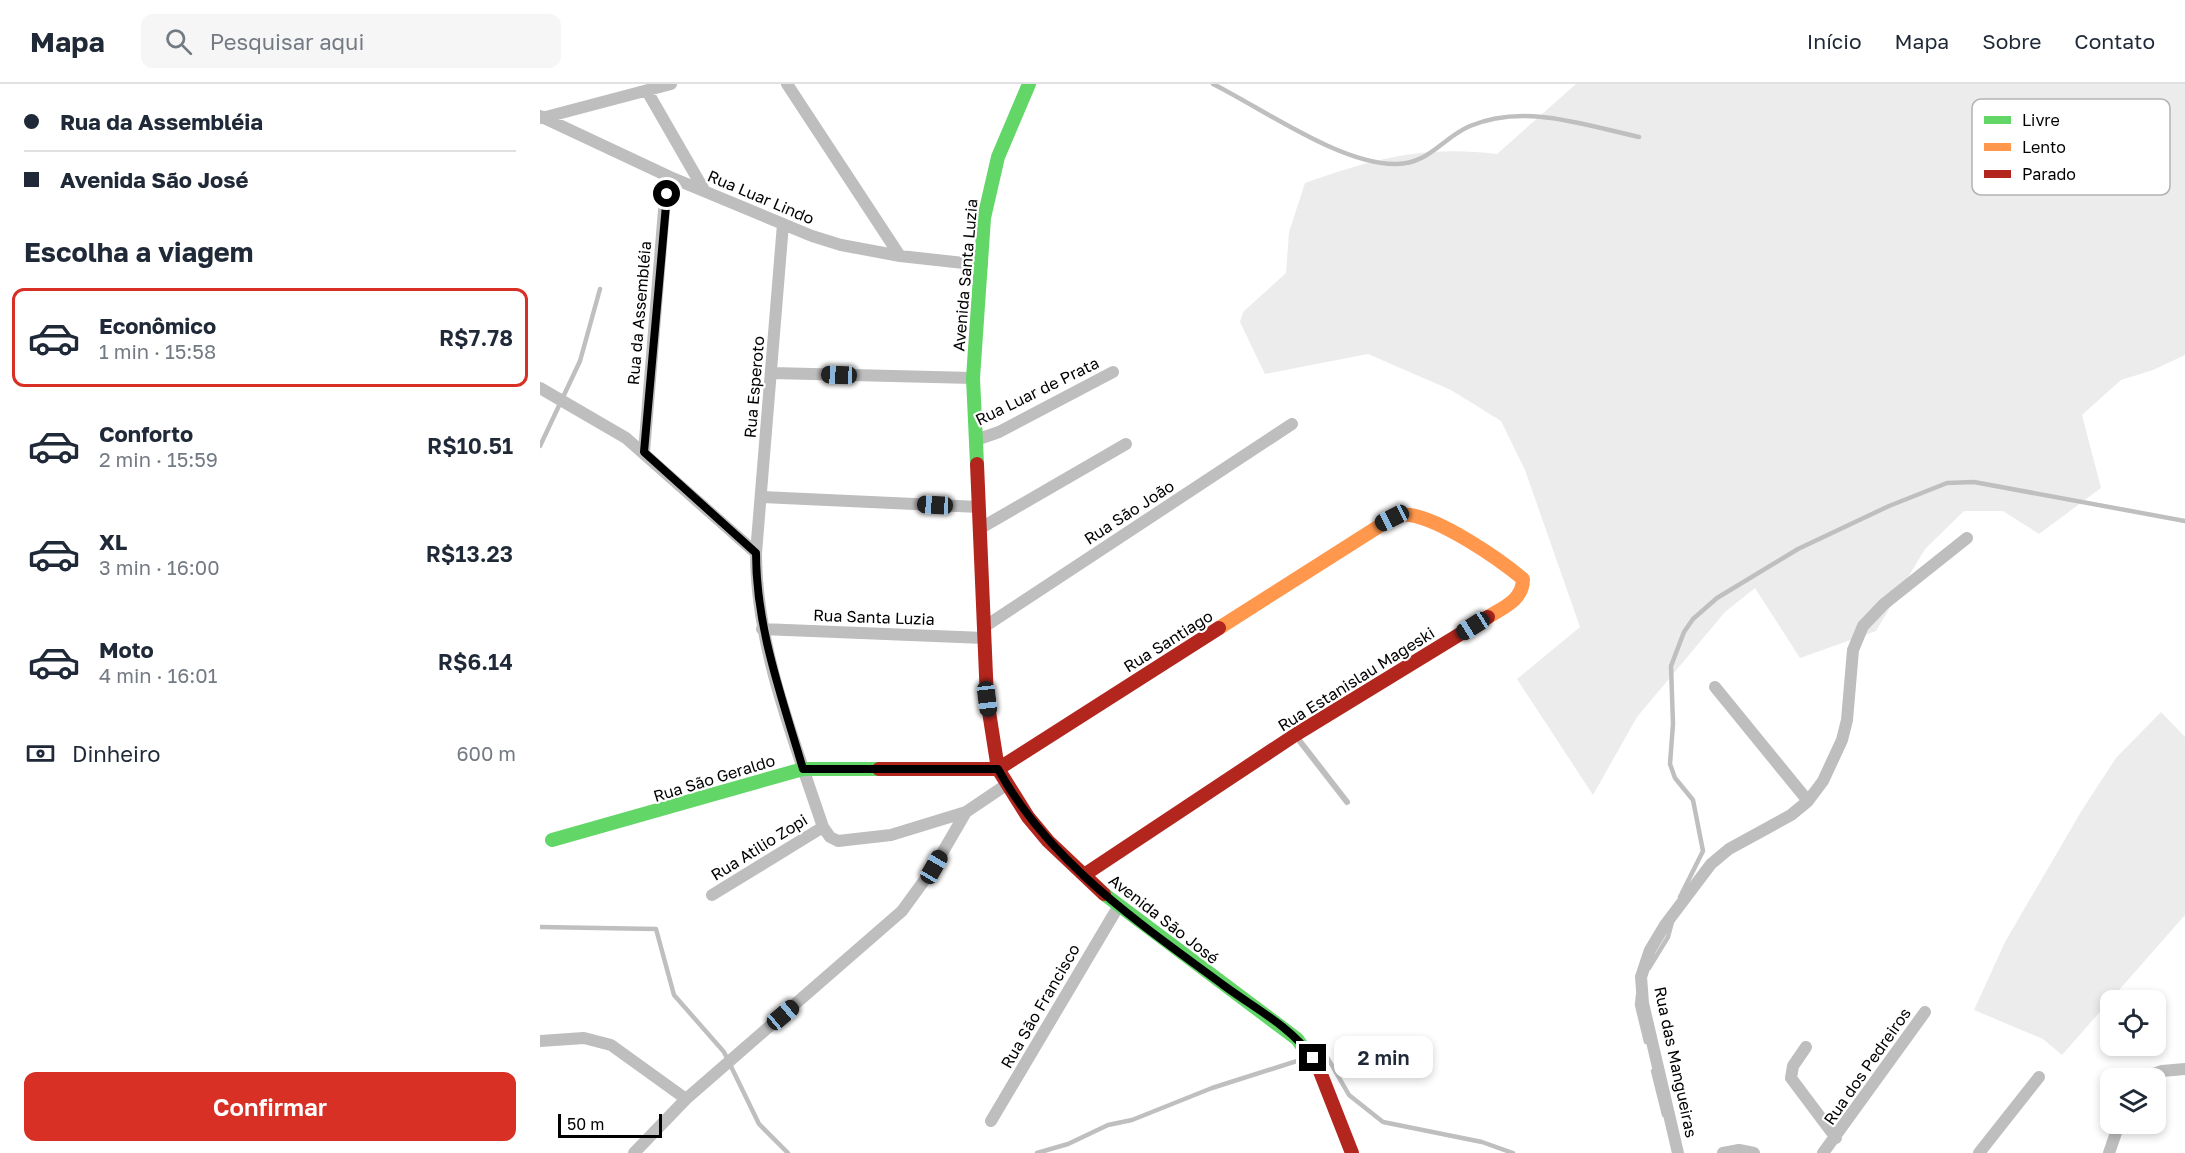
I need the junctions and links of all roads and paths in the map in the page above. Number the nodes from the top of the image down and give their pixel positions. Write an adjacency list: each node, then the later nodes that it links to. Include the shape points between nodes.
1 (671, 84): 4 (street)
2 (787, 84): 9 (street)
3 (1029, 84): 10 (street, Avenida Santa Luzia, via 989,188)
4 (647, 91): 5 (street); 7 (street)
5 (541, 117): 6 (street, Rua Luar Lindo)
6 (670, 177): 7 (street, Rua Luar Lindo); 18 (street, Rua da Assembléia)
7 (704, 190): 8 (street, Rua Luar Lindo)
8 (783, 224): 9 (street, Rua Luar Lindo, via 841,245); 12 (street, Rua Esperoto)
9 (900, 256): 10 (street, Rua Luar Lindo)
10 (982, 265): 13 (street, Avenida Santa Luzia)
11 (1113, 372): 16 (street, Rua Luar de Prata, via 999,432)
12 (772, 373): 13 (street); 19 (street, Rua Esperoto)
13 (973, 378): 16 (street, Avenida Santa Luzia)
14 (540, 388): 18 (street, via 610,427)
15 (1292, 424): 26 (street, Rua São João)
16 (976, 440): 20 (street, Avenida São José)
17 (1126, 444): 22 (street)
18 (644, 452): 24 (street)
19 (762, 496): 20 (street); 24 (street, Rua Esperoto)
20 (979, 507): 22 (street, Avenida São José)
21 (1408, 514): 28 (street, Rua Estanislau Mageski, via 1438,526 1518,574 1523,579 1523,590 1513,602); 30 (street, Rua Santiago, via 1378,525)
22 (979, 529): 26 (street, Avenida São José)
23 (1967, 538): 32 (street, Rua das Mangueiras, via 1884,604 1860,632 1850,666 1842,740 1823,781)
24 (756, 553): 25 (street, Rua Esperoto)
25 (762, 629): 26 (street, Rua Santa Luzia); 29 (street, Rua Esperoto)
26 (984, 633): 30 (street, Avenida São José, via 987,699)
27 (1715, 687): 32 (street)
28 (1295, 735): 33 (lane); 37 (street, Rua Estanislau Mageski)
29 (803, 769): 30 (street, Rua São Geraldo); 35 (street, Rua Esperoto); 36 (street, Rua São Geraldo)
30 (998, 769): 31 (street, Avenida São José)
31 (1006, 784): 34 (street); 37 (street, Avenida São José, via 1048,841)
32 (1808, 801): 52 (street, Rua das Mangueiras, via 1711,864 1665,924 1644,964 1643,1003)
33 (1347, 802)
34 (966, 812): 35 (street, via 869,839 838,841); 46 (street, via 902,911)
35 (823, 827): 38 (street, Rua Atilio Zopi)
36 (552, 840)
37 (1084, 875): 39 (street, Avenida São José)
38 (712, 895)
39 (1118, 907): 47 (street, Rua São Francisco); 51 (street, Avenida São José, via 1298,1039 1319,1069)
40 (1925, 1012): 49 (street, Rua dos Pedreiros)
41 (540, 1041): 46 (street, via 584,1038 611,1046)
42 (1806, 1047): 49 (street, Rua dos Pedreiros, via 1793,1066 1791,1078)
43 (2185, 1069): 44 (street)
44 (2166, 1071)
45 (2038, 1077): 56 (street)
46 (686, 1099): 50 (street)
47 (991, 1121)
48 (2116, 1134): 57 (street)
49 (1836, 1138): 55 (street, Rua dos Pedreiros)
50 (634, 1153)
51 (1352, 1153)
52 (1678, 1153)
53 (1723, 1153): 54 (street)
54 (1755, 1153)
55 (1823, 1153)
56 (1979, 1153)
57 (2109, 1153)

